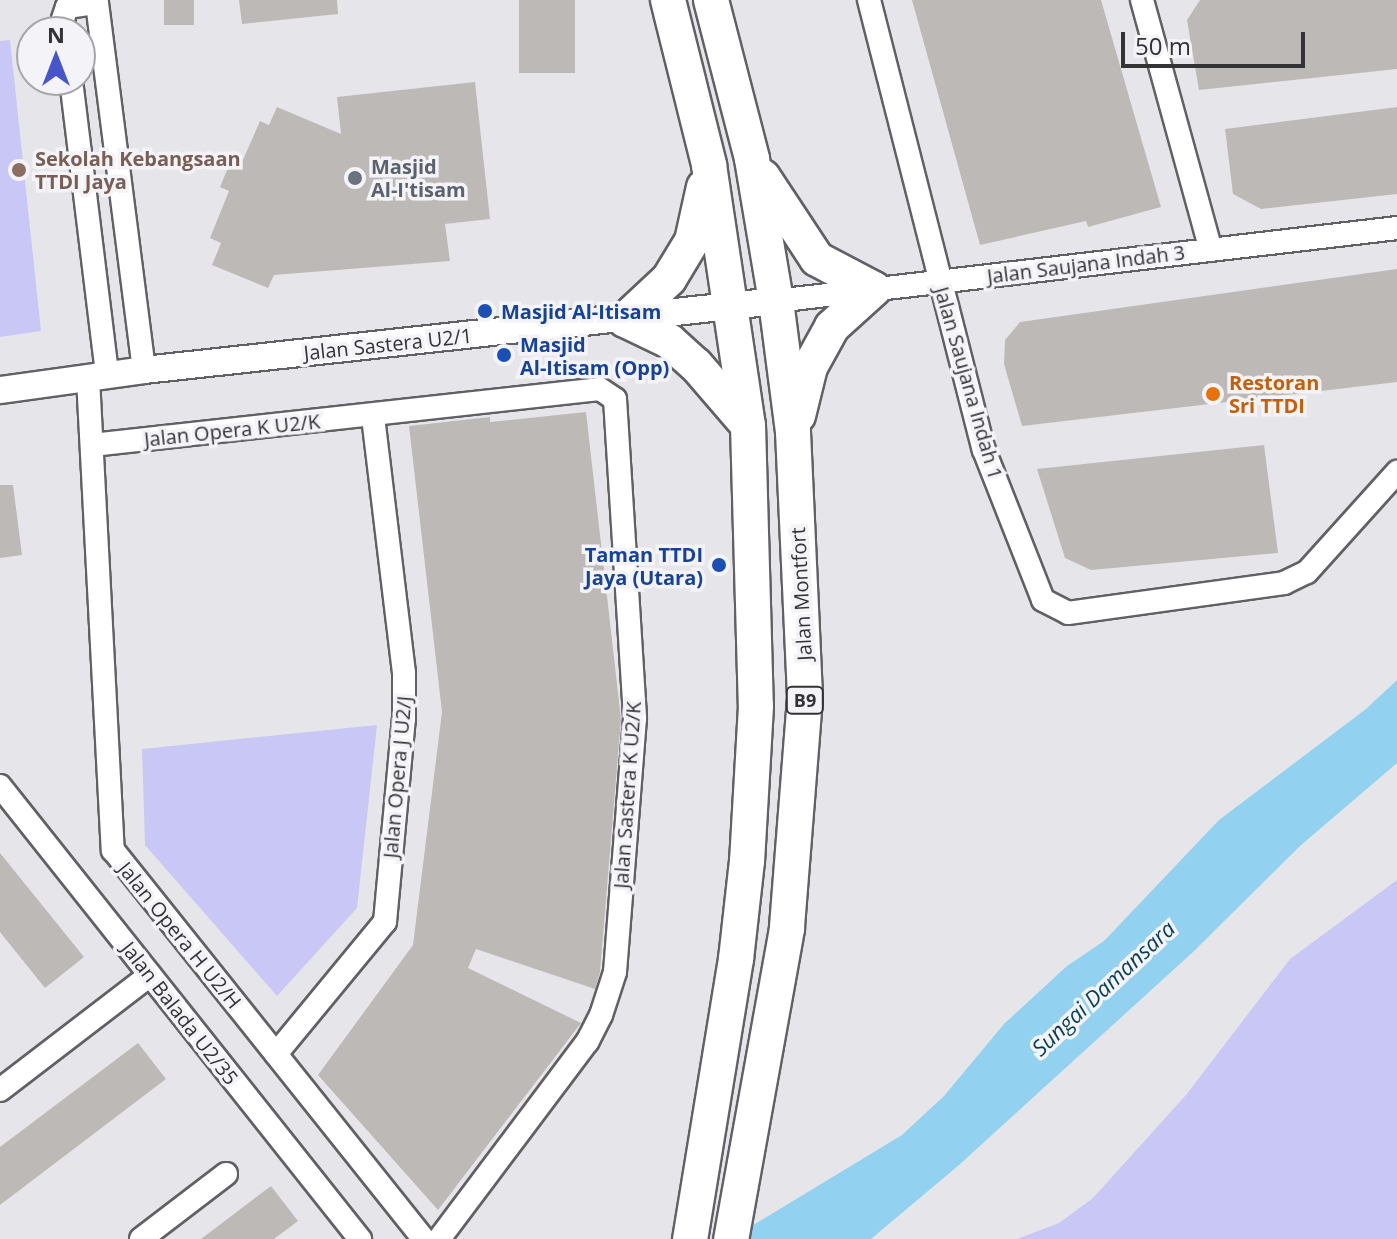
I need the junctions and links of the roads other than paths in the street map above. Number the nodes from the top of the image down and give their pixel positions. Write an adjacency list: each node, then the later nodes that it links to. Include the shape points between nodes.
1 (668, 0): 8 (main road, B9)
2 (711, 0): 7 (main road, Jalan Montfort / B9)
3 (869, 0): 11 (street, Jalan Saujana Indah 1)
4 (1142, 0): 10 (street)
5 (64, 16): 16 (street, via 67,7 97,3)
6 (72, 96): 17 (street, Jalan Opera H U2/H)
7 (752, 159): 12 (main road, via 817,259); 13 (main road, Jalan Montfort / B9)
8 (709, 165): 14 (main road, B9); 15 (main road, via 692,241 669,279)
9 (1397, 228): 10 (street, Jalan Saujana Indah 3)
10 (1211, 250): 11 (street, Jalan Saujana Indah 3)
11 (939, 282): 12 (street, Jalan Saujana Indah 3); 23 (street, Jalan Saujana Indah 1, via 995,477 1043,600 1068,613 1284,583 1307,572)
12 (874, 289): 13 (street, Jalan Saujana Indah 3); 21 (main road, via 832,327 810,367)
13 (776, 301): 14 (street, Jalan Sastera U2/1); 21 (main road, Jalan Montfort / B9)
14 (729, 307): 15 (street, Jalan Sastera U2/1); 20 (main road, B9)
15 (625, 320): 16 (street, Jalan Sastera U2/1); 20 (main road, via 669,341)
16 (144, 370): 17 (street, Jalan Sastera U2/1)
17 (98, 376): 18 (street, Jalan Sastera U2/1); 22 (street, Jalan Opera H U2/H)
18 (0, 390)
19 (373, 415): 22 (street, Jalan Opera K U2/K); 26 (street, Jalan Opera J U2/J, via 404,673 385,922); 32 (street, Jalan Sastera K U2/K, via 600,389 615,399 635,718 615,972 587,1042)
20 (748, 425): 33 (main road, B9, via 756,706 747,861)
21 (793, 432): 34 (main road, Jalan Montfort / B9, via 805,698 787,929)
22 (92, 445): 26 (street, Jalan Opera H U2/H, via 113,850)
23 (1397, 472)
24 (0, 786): 25 (street, Jalan Balada U2/35)
25 (150, 975): 27 (street); 30 (street, Jalan Balada U2/35)
26 (276, 1054): 31 (street, Jalan Opera H U2/H)
27 (0, 1090)
28 (226, 1174): 29 (street)
29 (141, 1239)
30 (360, 1239)
31 (423, 1239)
32 (439, 1239)
33 (690, 1239)
34 (731, 1239)

